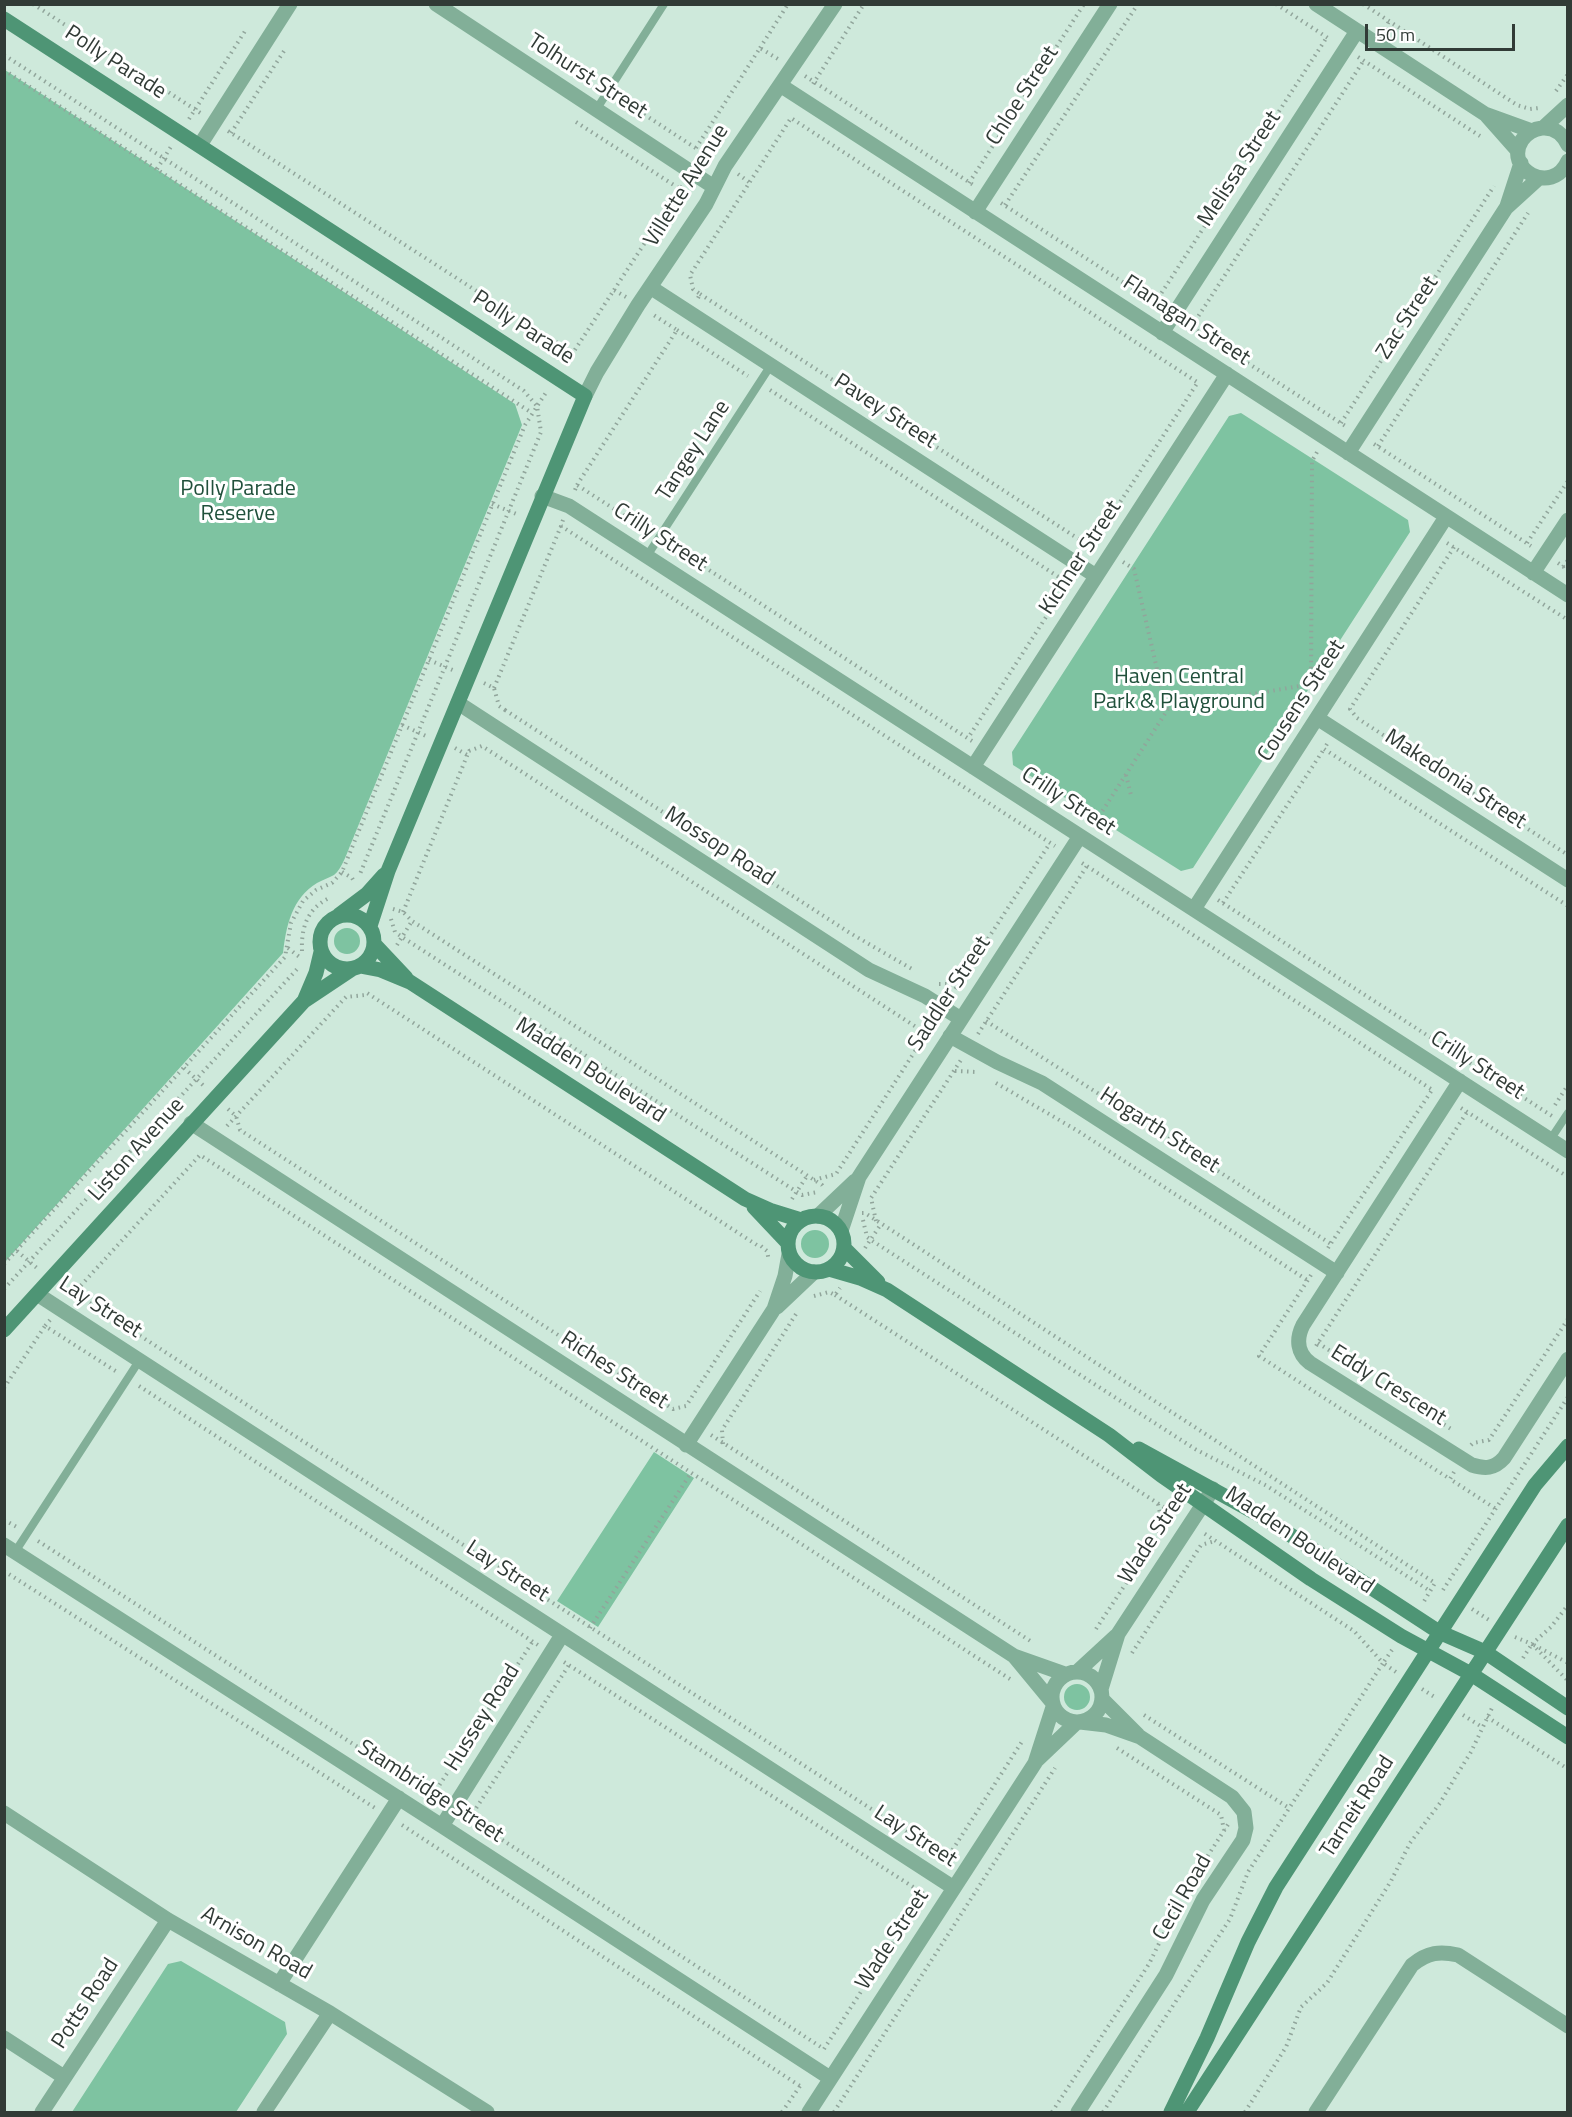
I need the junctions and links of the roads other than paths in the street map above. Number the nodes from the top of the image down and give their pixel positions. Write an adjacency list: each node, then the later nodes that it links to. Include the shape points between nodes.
1 (290, 4): 15 (street)
2 (436, 4): 11 (street, Tolhurst Street)
3 (663, 4): 11 (lane)
4 (835, 4): 9 (street, Villette Avenue)
5 (1110, 4): 22 (street, Chloe Street)
6 (1316, 4): 8 (street)
7 (4, 19): 15 (street, Polly Parade)
8 (1358, 32): 12 (street); 24 (street, Melissa Street)
9 (780, 85): 20 (street, Villette Avenue); 22 (street, Flanagan Street)
10 (1568, 105): 13 (street, Zac Street)
11 (596, 110): 20 (street, Tolhurst Street)
12 (1485, 114): 13 (street); 16 (street)
13 (1537, 129): 14 (street, via 1553,129); 16 (street, Zac Street, via 1524,137)
14 (1567, 140)
15 (200, 145): 27 (street, Polly Parade)
16 (1520, 157): 18 (street, via 1528,173); 21 (street, Zac Street)
17 (1568, 161): 19 (street)
18 (1539, 177): 19 (street); 21 (street, Zac Street)
19 (1562, 177)
20 (714, 187): 23 (street, Villette Avenue)
21 (1506, 208): 28 (street, Zac Street)
22 (975, 212): 24 (street, Flanagan Street)
23 (650, 287): 25 (street, Pavey Street); 27 (street, Villette Avenue)
24 (1162, 333): 26 (street, Flanagan Street)
25 (771, 365): 32 (lane, Tangey Lane); 34 (street, Pavey Street)
26 (1227, 374): 28 (street, Flanagan Street); 34 (street, Kichner Street)
27 (585, 396): 29 (street, Polly Parade)
28 (1348, 453): 30 (street, Flanagan Street)
29 (542, 496): 32 (street, Crilly Street, via 569,506); 36 (street, Polly Parade)
30 (1446, 517): 33 (street, Flanagan Street); 37 (street, Cousens Street)
31 (1568, 520): 33 (street)
32 (647, 556): 38 (street, Crilly Street)
33 (1533, 573): 35 (street, Flanagan Street)
34 (1096, 576): 38 (street, Kichner Street)
35 (1568, 595)
36 (458, 703): 40 (street, Polly Parade); 50 (street, Mossop Road, via 869,970 925,996)
37 (1317, 718): 41 (street, Makedonia Street); 42 (street, Cousens Street)
38 (973, 767): 39 (street, Crilly Street)
39 (1080, 836): 42 (street, Crilly Street); 50 (street, Saddler Street)
40 (388, 871): 43 (street, Polly Parade, via 367,894); 44 (street, Polly Parade)
41 (1568, 880)
42 (1194, 909): 52 (street, Crilly Street)
43 (339, 915): 44 (street, via 356,916); 46 (street, via 320,934)
44 (370, 926): 45 (street)
45 (374, 944): 47 (street, via 368,960); 48 (street, Madden Boulevard)
46 (321, 952): 47 (street, via 334,966); 49 (street, Liston Avenue)
47 (356, 967): 48 (street, Madden Boulevard, via 381,970); 49 (street, Liston Avenue)
48 (410, 982): 58 (street, Madden Boulevard)
49 (304, 1001): 54 (street, Liston Avenue)
50 (962, 1019): 51 (street, Saddler Street)
51 (950, 1036): 57 (street, Saddler Street); 66 (street, Hogarth Street, via 1042,1083)
52 (1460, 1082): 55 (street, Crilly Street); 66 (street, Eddy Crescent)
53 (1568, 1113): 55 (lane)
54 (191, 1123): 67 (street, Liston Avenue); 73 (street, Riches Street)
55 (1550, 1140): 56 (street, Crilly Street)
56 (1568, 1151)
57 (859, 1177): 59 (street, Saddler Street); 61 (street, Saddler Street)
58 (745, 1198): 60 (street, Madden Boulevard); 63 (street, Madden Boulevard)
59 (818, 1216): 60 (street); 61 (street)
60 (801, 1220): 63 (street, via 794,1226)
61 (841, 1231): 62 (street)
62 (844, 1248): 64 (street, Madden Boulevard); 65 (street, via 836,1264)
63 (788, 1249): 65 (street, via 799,1267); 68 (street, via 785,1276)
64 (853, 1268): 65 (street, Madden Boulevard); 72 (street, Madden Boulevard)
65 (822, 1271): 68 (street)
66 (1337, 1274): 70 (street, Eddy Crescent, via 1300,1330 1299,1348 1306,1360 1472,1465 1482,1468 1499,1464)
67 (38, 1294): 69 (street, Liston Avenue); 71 (street, Lay Street)
68 (774, 1310): 73 (street)
69 (4, 1330)
70 (1568, 1359)
71 (139, 1361): 78 (lane, via 26,1534); 81 (street, Lay Street)
72 (1109, 1435): 75 (street, Madden Boulevard); 76 (street, Madden Boulevard)
73 (687, 1445): 84 (street, Riches Street)
74 (1568, 1446): 79 (street, via 1535,1485)
75 (1213, 1489): 76 (street, Wade Street); 79 (street, Madden Boulevard, via 1263,1516)
76 (1203, 1504): 80 (street, Wade Street); 82 (street, Madden Boulevard, via 1311,1579)
77 (1568, 1525): 83 (street, Tarneit Road)
78 (10, 1548): 94 (street, Stambridge Street)
79 (1439, 1632): 82 (street); 83 (street, Madden Boulevard)
80 (1118, 1634): 85 (street, Wade Street); 87 (street, Wade Street)
81 (562, 1635): 96 (street, Hussey Road); 97 (street, Lay Street)
82 (1427, 1652): 86 (street, Madden Boulevard); 110 (street, via 1276,1887)
83 (1485, 1652): 86 (street, Tarneit Road); 89 (street, Madden Boulevard)
84 (1014, 1656): 85 (street, Riches Street); 88 (street, Riches Street)
85 (1072, 1673): 87 (street, via 1092,1677); 88 (street, via 1054,1686)
86 (1471, 1674): 92 (street, Madden Boulevard); 111 (street, Tarneit Road)
87 (1101, 1694): 90 (street, via 1095,1714); 91 (street)
88 (1053, 1704): 90 (street, via 1063,1718); 93 (street, Wade Street)
89 (1568, 1708)
90 (1079, 1722): 91 (street, via 1106,1725); 93 (street, Wade Street)
91 (1140, 1737): 109 (street, Cecil Road, via 1232,1797 1246,1820 1243,1840 1203,1900 1166,1975)
92 (1568, 1737)
93 (1035, 1762): 97 (street, Wade Street)
94 (399, 1798): 96 (street, Stambridge Street); 99 (street)
95 (4, 1813): 98 (street, Arnison Road)
96 (442, 1826): 104 (street, Stambridge Street)
97 (954, 1888): 104 (street, Wade Street)
98 (168, 1920): 99 (street, Arnison Road); 103 (street, Potts Road)
99 (279, 1983): 100 (street, Arnison Road)
100 (330, 2013): 106 (street); 107 (street, Arnison Road)
101 (1568, 2026): 112 (street, via 1458,1955 1433,1953 1413,1965)
102 (4, 2038): 103 (street)
103 (64, 2077): 105 (street, Potts Road)
104 (830, 2078): 108 (street, Wade Street)
105 (42, 2112)
106 (264, 2112)
107 (487, 2112)
108 (809, 2112)
109 (1078, 2112)
110 (1171, 2112)
111 (1187, 2112)
112 (1316, 2112)

